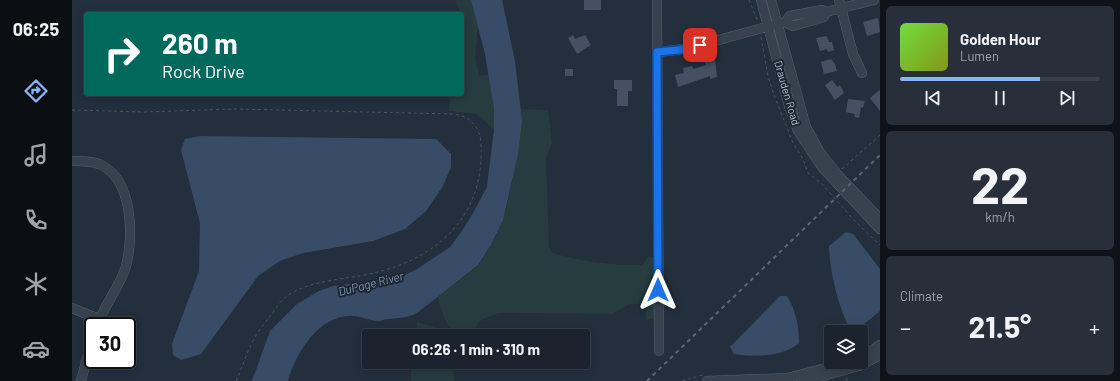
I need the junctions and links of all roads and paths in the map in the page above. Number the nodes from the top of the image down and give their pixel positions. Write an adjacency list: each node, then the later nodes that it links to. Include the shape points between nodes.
1 (657, 0): 8 (street)
2 (761, 0): 7 (street, Drauden Road)
3 (771, 0): 6 (street, Drauden Road)
4 (874, 0): 5 (street)
5 (840, 4): 6 (street, via 826,12 822,10 790,16); 9 (street, via 853,54)
6 (781, 23): 7 (street); 13 (street, Drauden Road, via 806,128)
7 (768, 27): 8 (street, via 685,49); 15 (street, Drauden Road, via 798,131 822,167)
8 (657, 52): 20 (street)
9 (862, 73)
10 (72, 110): 27 (path, via 144,112 235,109 453,114 466,117 476,126 481,142 479,179 466,213 442,241 423,255 405,263 375,273 303,288 286,297 256,335)
11 (880, 135): 13 (path)
12 (72, 161): 18 (street, via 100,164 111,173 120,185 128,208 130,233 125,267)
13 (837, 174): 14 (street, Drauden Road)
14 (880, 218)
15 (880, 230)
16 (72, 308): 17 (street)
17 (88, 317)
18 (101, 317)
19 (880, 345): 21 (street)
20 (659, 351)
21 (868, 353)
22 (880, 355): 29 (street, via 859,366)
23 (824, 368): 25 (street, via 787,378)
24 (84, 369): 26 (street)
25 (749, 380): 28 (street)
26 (81, 381)
27 (236, 381)
28 (707, 381)
29 (804, 381)

